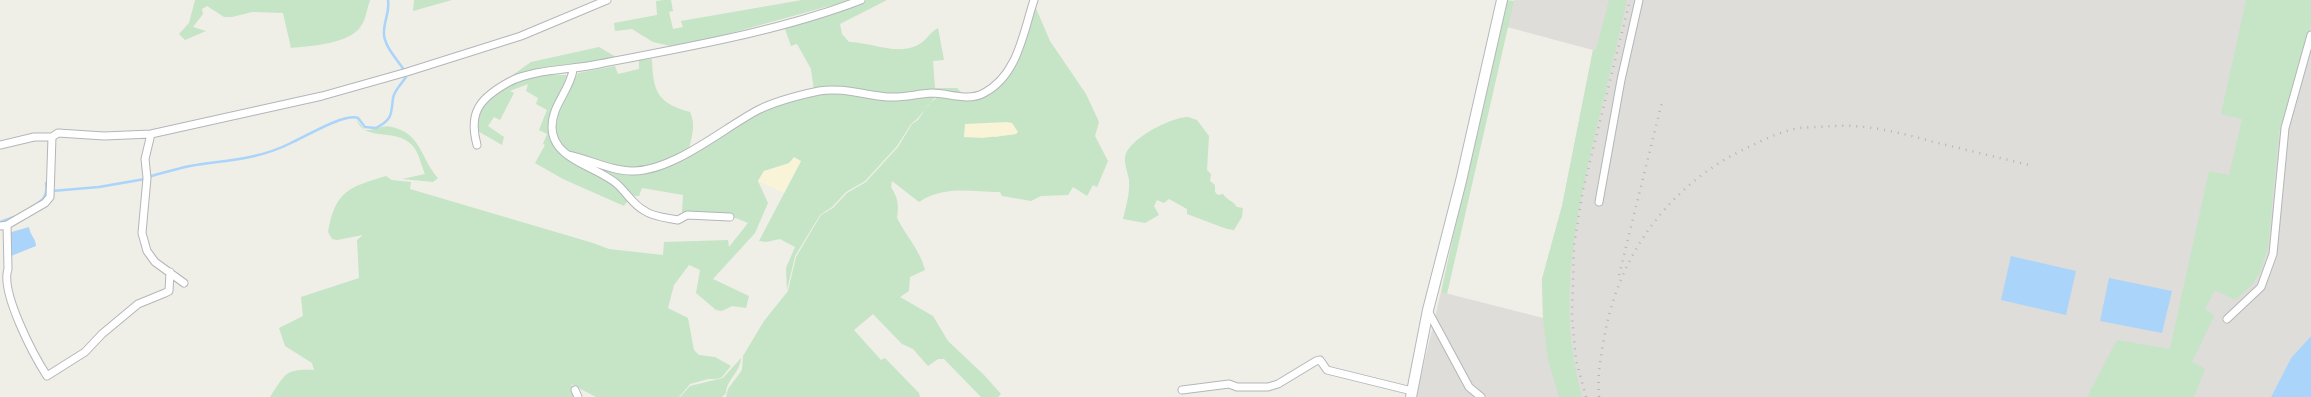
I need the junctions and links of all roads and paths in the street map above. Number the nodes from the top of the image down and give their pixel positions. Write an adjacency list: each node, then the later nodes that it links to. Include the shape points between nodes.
1 (607, 0): 8 (street, via 520,36 408,72 322,96)
2 (860, 0): 7 (street, via 731,37)
3 (1034, 0): 12 (street, via 1013,66 979,96 931,93 907,98 833,89 770,105 650,170 620,170)
4 (1502, 0): 19 (street)
5 (1639, 0): 13 (street)
6 (2311, 35): 20 (street, via 2285,128 2273,254 2261,287)
7 (573, 70): 11 (street, via 518,78 490,95 474,116); 12 (street, via 572,78 558,101 552,127 554,141)
8 (151, 134): 9 (street, via 104,136 58,133); 16 (street, via 145,159 147,178 142,234 150,256)
9 (52, 137): 10 (street, via 34,137); 15 (street, via 50,197)
10 (0, 146)
11 (477, 146)
12 (568, 155): 14 (street, via 617,184 646,213 678,220 687,215)
13 (1599, 202)
14 (730, 217)
15 (3, 226): 17 (street, via 8,269)
16 (170, 272): 17 (street, via 165,294 138,304 79,356 47,376 18,322); 18 (street)
17 (3, 276)
18 (184, 283)
19 (1428, 310): 22 (street); 23 (street, via 1466,382)
20 (2227, 319)
21 (1182, 390): 22 (street, via 1229,384 1268,387 1320,360 1327,370)
22 (1411, 394)
23 (1481, 397)

